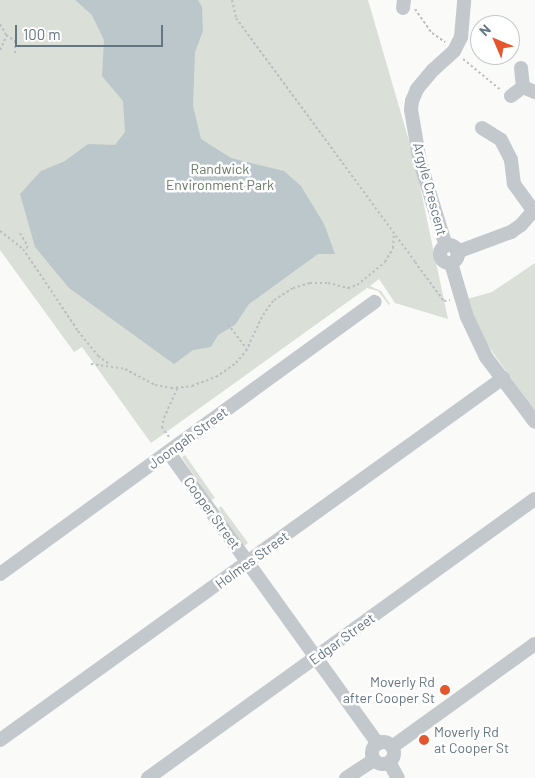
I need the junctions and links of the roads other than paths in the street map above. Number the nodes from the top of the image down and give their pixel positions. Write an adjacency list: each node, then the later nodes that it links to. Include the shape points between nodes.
1 (464, 0): 7 (street, Argyle Crescent, via 461,37 417,89 411,110 420,162)
2 (521, 68): 3 (street)
3 (529, 89): 4 (street)
4 (511, 96)
5 (482, 128): 6 (street, via 501,140 512,160 514,184)
6 (534, 210): 7 (street, via 510,232)
7 (451, 254): 9 (street, Argyle Crescent, via 461,300 486,357)
8 (375, 302): 11 (street, Joongah Street)
9 (503, 378): 10 (street, Argyle Crescent); 13 (street, Holmes Street)
10 (535, 422)
11 (173, 449): 13 (street, Cooper Street); 14 (street, Joongah Street)
12 (535, 499): 16 (street, Edgar Street)
13 (248, 563): 16 (street, Cooper Street); 17 (street, Holmes Street)
14 (0, 574)
15 (535, 644): 19 (street)
16 (316, 658): 18 (street, Cooper Street); 22 (street, Edgar Street)
17 (0, 740)
18 (378, 744): 19 (street, via 384,742); 20 (street, via 372,751)
19 (392, 747): 21 (street, via 393,757)
20 (374, 760): 21 (street, via 383,764); 23 (street)
21 (389, 762): 24 (street)
22 (148, 778)
23 (346, 778)
24 (398, 778)

